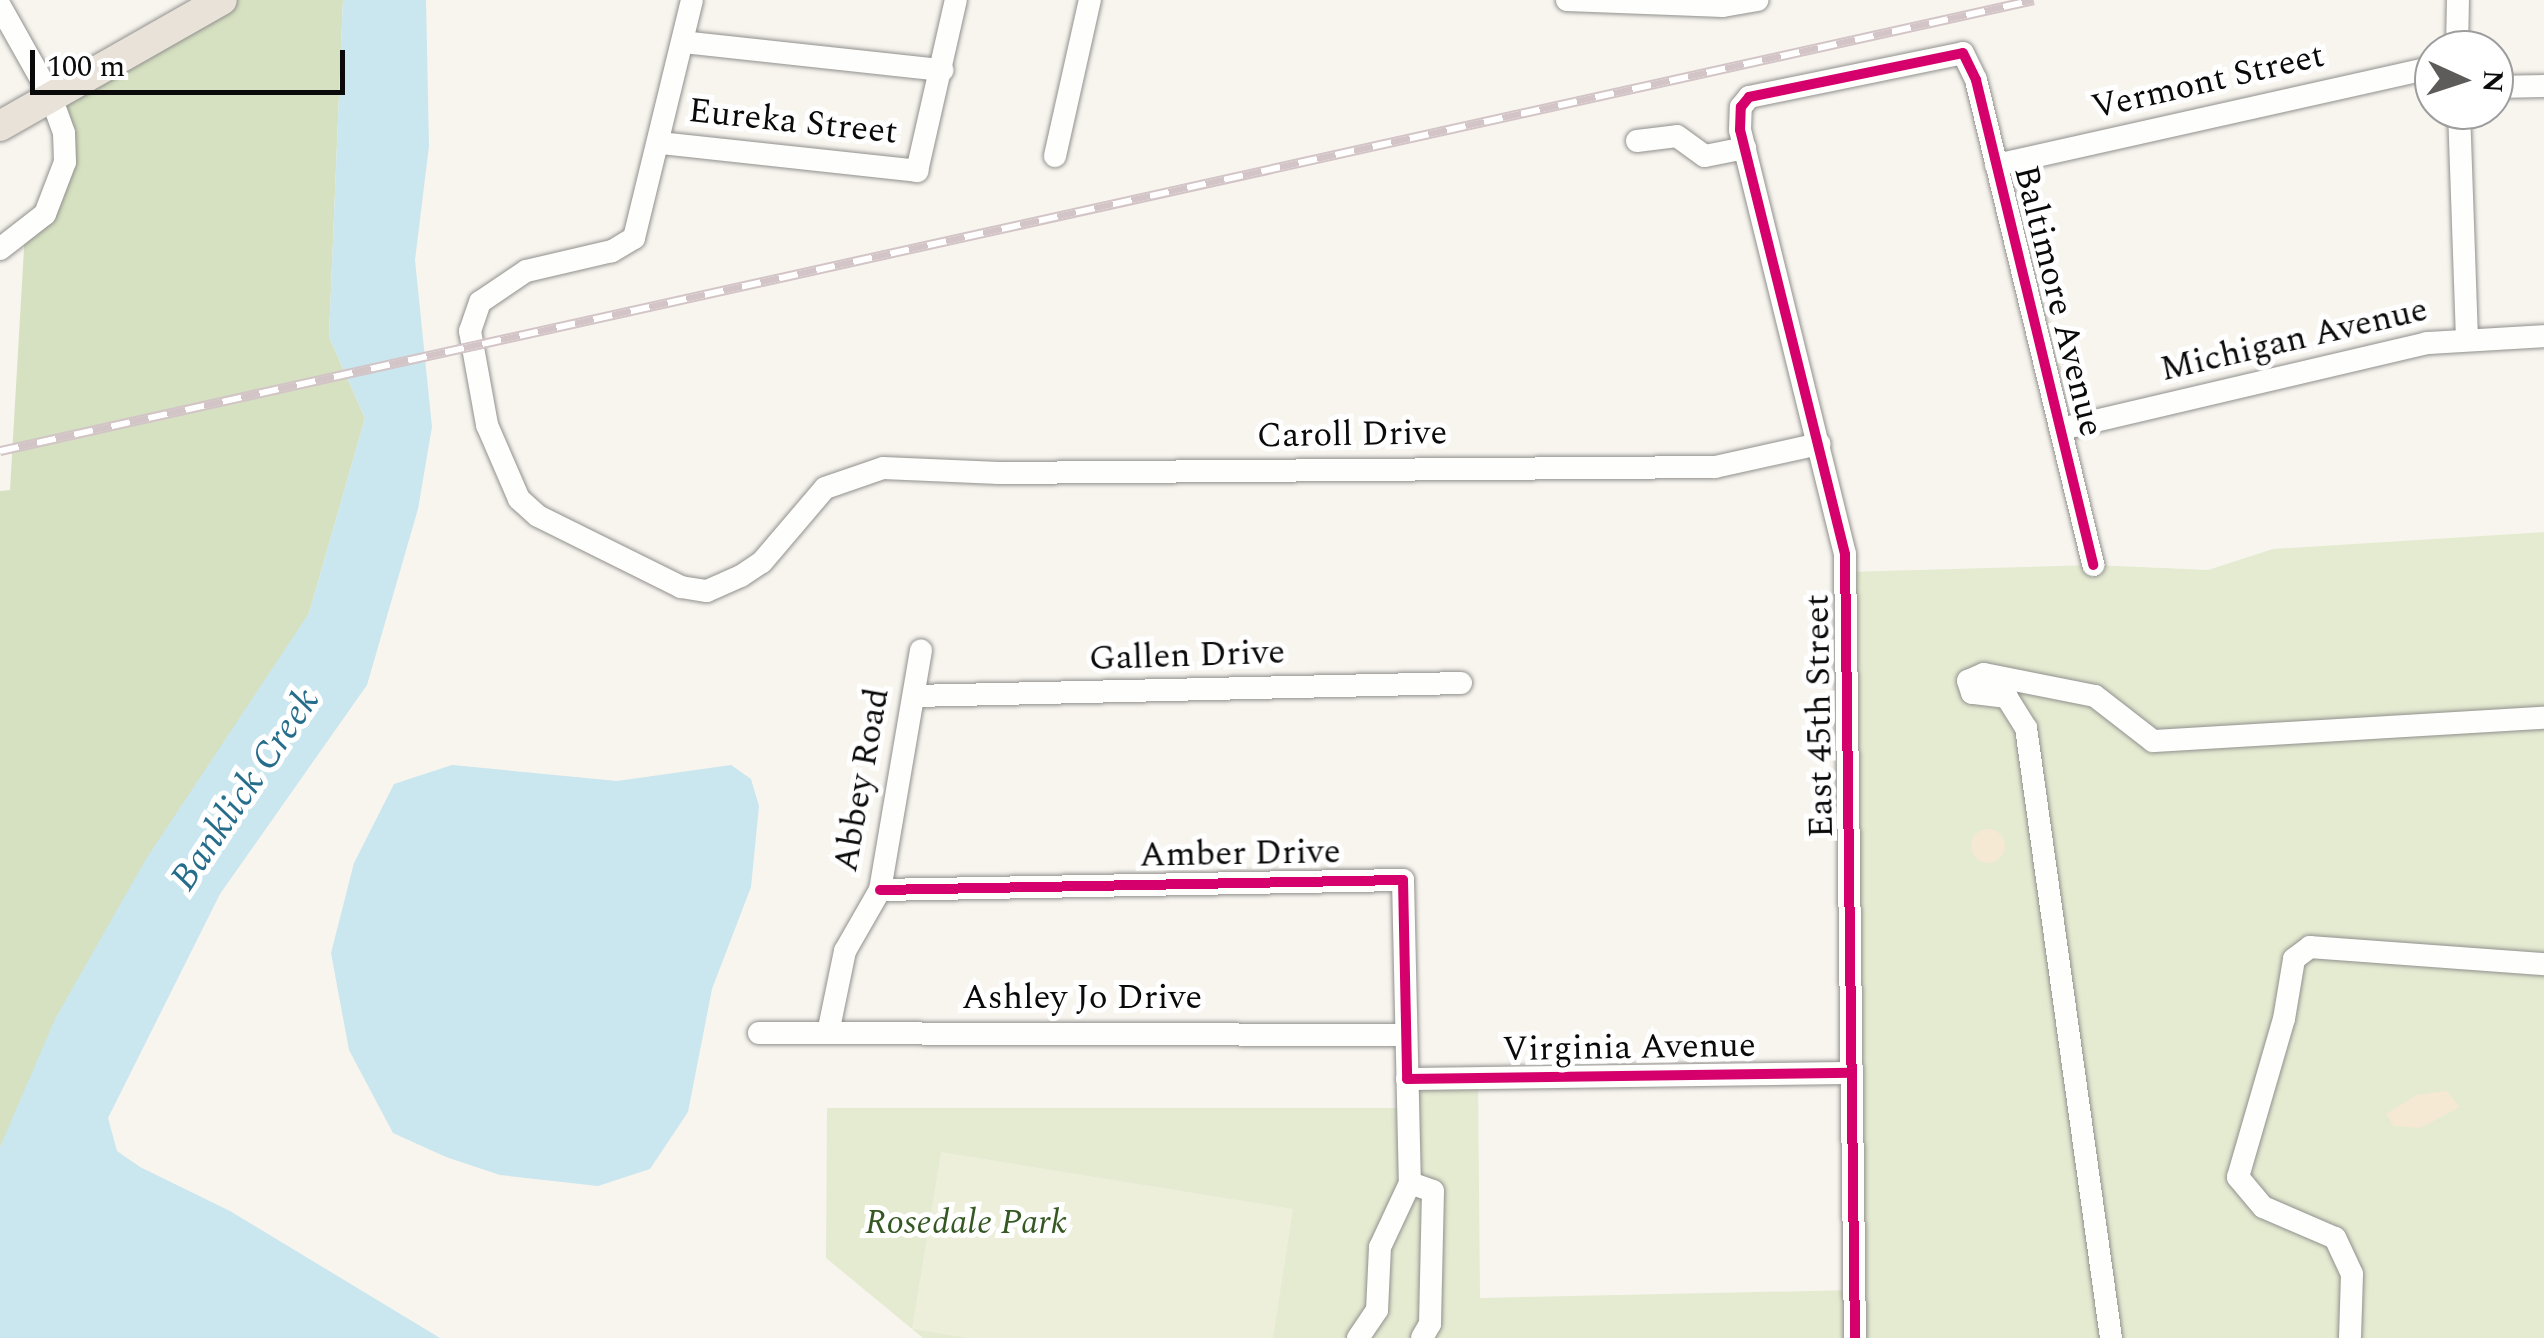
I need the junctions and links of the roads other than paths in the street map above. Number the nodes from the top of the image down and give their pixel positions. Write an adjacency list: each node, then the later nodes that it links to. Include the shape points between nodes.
1 (222, 0): 16 (main road)
2 (692, 0): 11 (street)
3 (956, 0): 12 (street)
4 (1090, 0): 23 (street)
5 (1566, 0): 8 (street)
6 (1757, 0): 8 (street)
7 (2458, 0): 10 (street)
8 (1690, 1)
9 (0, 6): 16 (street)
10 (2458, 30)
11 (683, 42): 12 (street); 21 (street)
12 (942, 70): 21 (street, Eureka Street, via 916,171)
13 (2414, 71): 24 (street, Vermont Street)
14 (2544, 86): 15 (street)
15 (2514, 87)
16 (51, 97): 18 (main road); 25 (street, via 64,133 63,179 45,214)
17 (1741, 106): 22 (street, East 45th Street); 24 (street, Baltimore Avenue, via 1749,97 1964,52)
18 (0, 126)
19 (2460, 130): 27 (street)
20 (1636, 141): 22 (street, via 1677,136 1704,156)
21 (661, 143): 29 (street, Caroll Drive, via 634,238 612,250 526,271 492,290 470,331 487,425 519,499 538,516 681,587 707,590 741,576 762,562 826,488 883,468 1027,473 1715,466)
22 (1745, 148): 29 (street, East 45th Street)
23 (1055, 156)
24 (1996, 165): 28 (street, Baltimore Avenue)
25 (0, 248)
26 (2544, 336): 27 (street, Michigan Avenue)
27 (2467, 338): 28 (street, Michigan Avenue)
28 (2061, 429): 30 (street, Baltimore Avenue)
29 (1818, 444): 40 (street, East 45th Street, via 1845,554)
30 (2093, 565)
31 (921, 650): 33 (street, Abbey Road)
32 (1461, 683): 33 (street, Gallen Drive)
33 (914, 696): 35 (street, Abbey Road)
34 (2544, 718): 46 (street, via 2152,741 2095,696 1984,674 1968,681 1972,693 2007,697 2026,728)
35 (880, 890): 38 (street, Abbey Road, via 845,951); 39 (street, Amber Drive, via 1403,880)
36 (2544, 964): 47 (street, via 2310,947 2294,959 2284,1019 2238,1177 2263,1208 2335,1238 2352,1274)
37 (760, 1033): 38 (street, Ashley Jo Drive)
38 (828, 1034): 39 (street, Ashley Jo Drive)
39 (1406, 1035): 41 (street, Amber Drive)
40 (1852, 1073): 41 (street, Virginia Avenue); 45 (street, East 45th Street)
41 (1406, 1079): 42 (street, Amber Drive)
42 (1410, 1184): 43 (street, via 1380,1247 1377,1310); 44 (street, via 1432,1191 1430,1324)
43 (1358, 1338)
44 (1422, 1338)
45 (1855, 1338)
46 (2111, 1338)
47 (2350, 1338)

